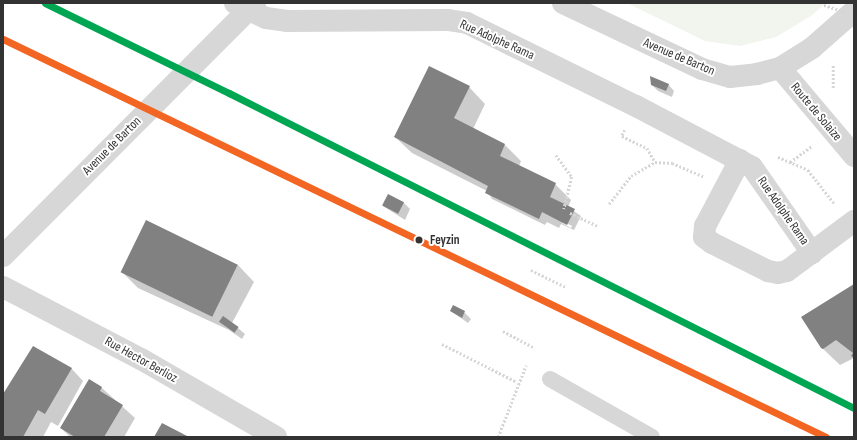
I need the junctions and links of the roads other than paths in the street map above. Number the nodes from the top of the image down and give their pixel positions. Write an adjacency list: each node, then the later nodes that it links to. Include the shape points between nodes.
1 (235, 3): 7 (street, Rue Adolphe Rama, via 266,18 287,21 448,20 467,23)
2 (255, 3): 10 (street, Avenue de Barton, bridge)
3 (563, 3): 5 (street, Avenue de Barton, via 702,69 730,77)
4 (854, 11): 5 (street, Avenue de Barton, via 812,48)
5 (780, 68): 6 (street, Route de Solaize)
6 (854, 156)
7 (740, 160): 9 (street, Rue Adolphe Rama, via 752,167); 9 (street, Rue Adolphe Rama, via 705,226 704,237 778,273 787,271)
8 (854, 222): 9 (street)
9 (812, 253)
10 (3, 256)
11 (3, 287): 13 (street, Rue Hector Berlioz, via 141,359)
12 (550, 379): 14 (lane)
13 (276, 437)
14 (652, 437)

